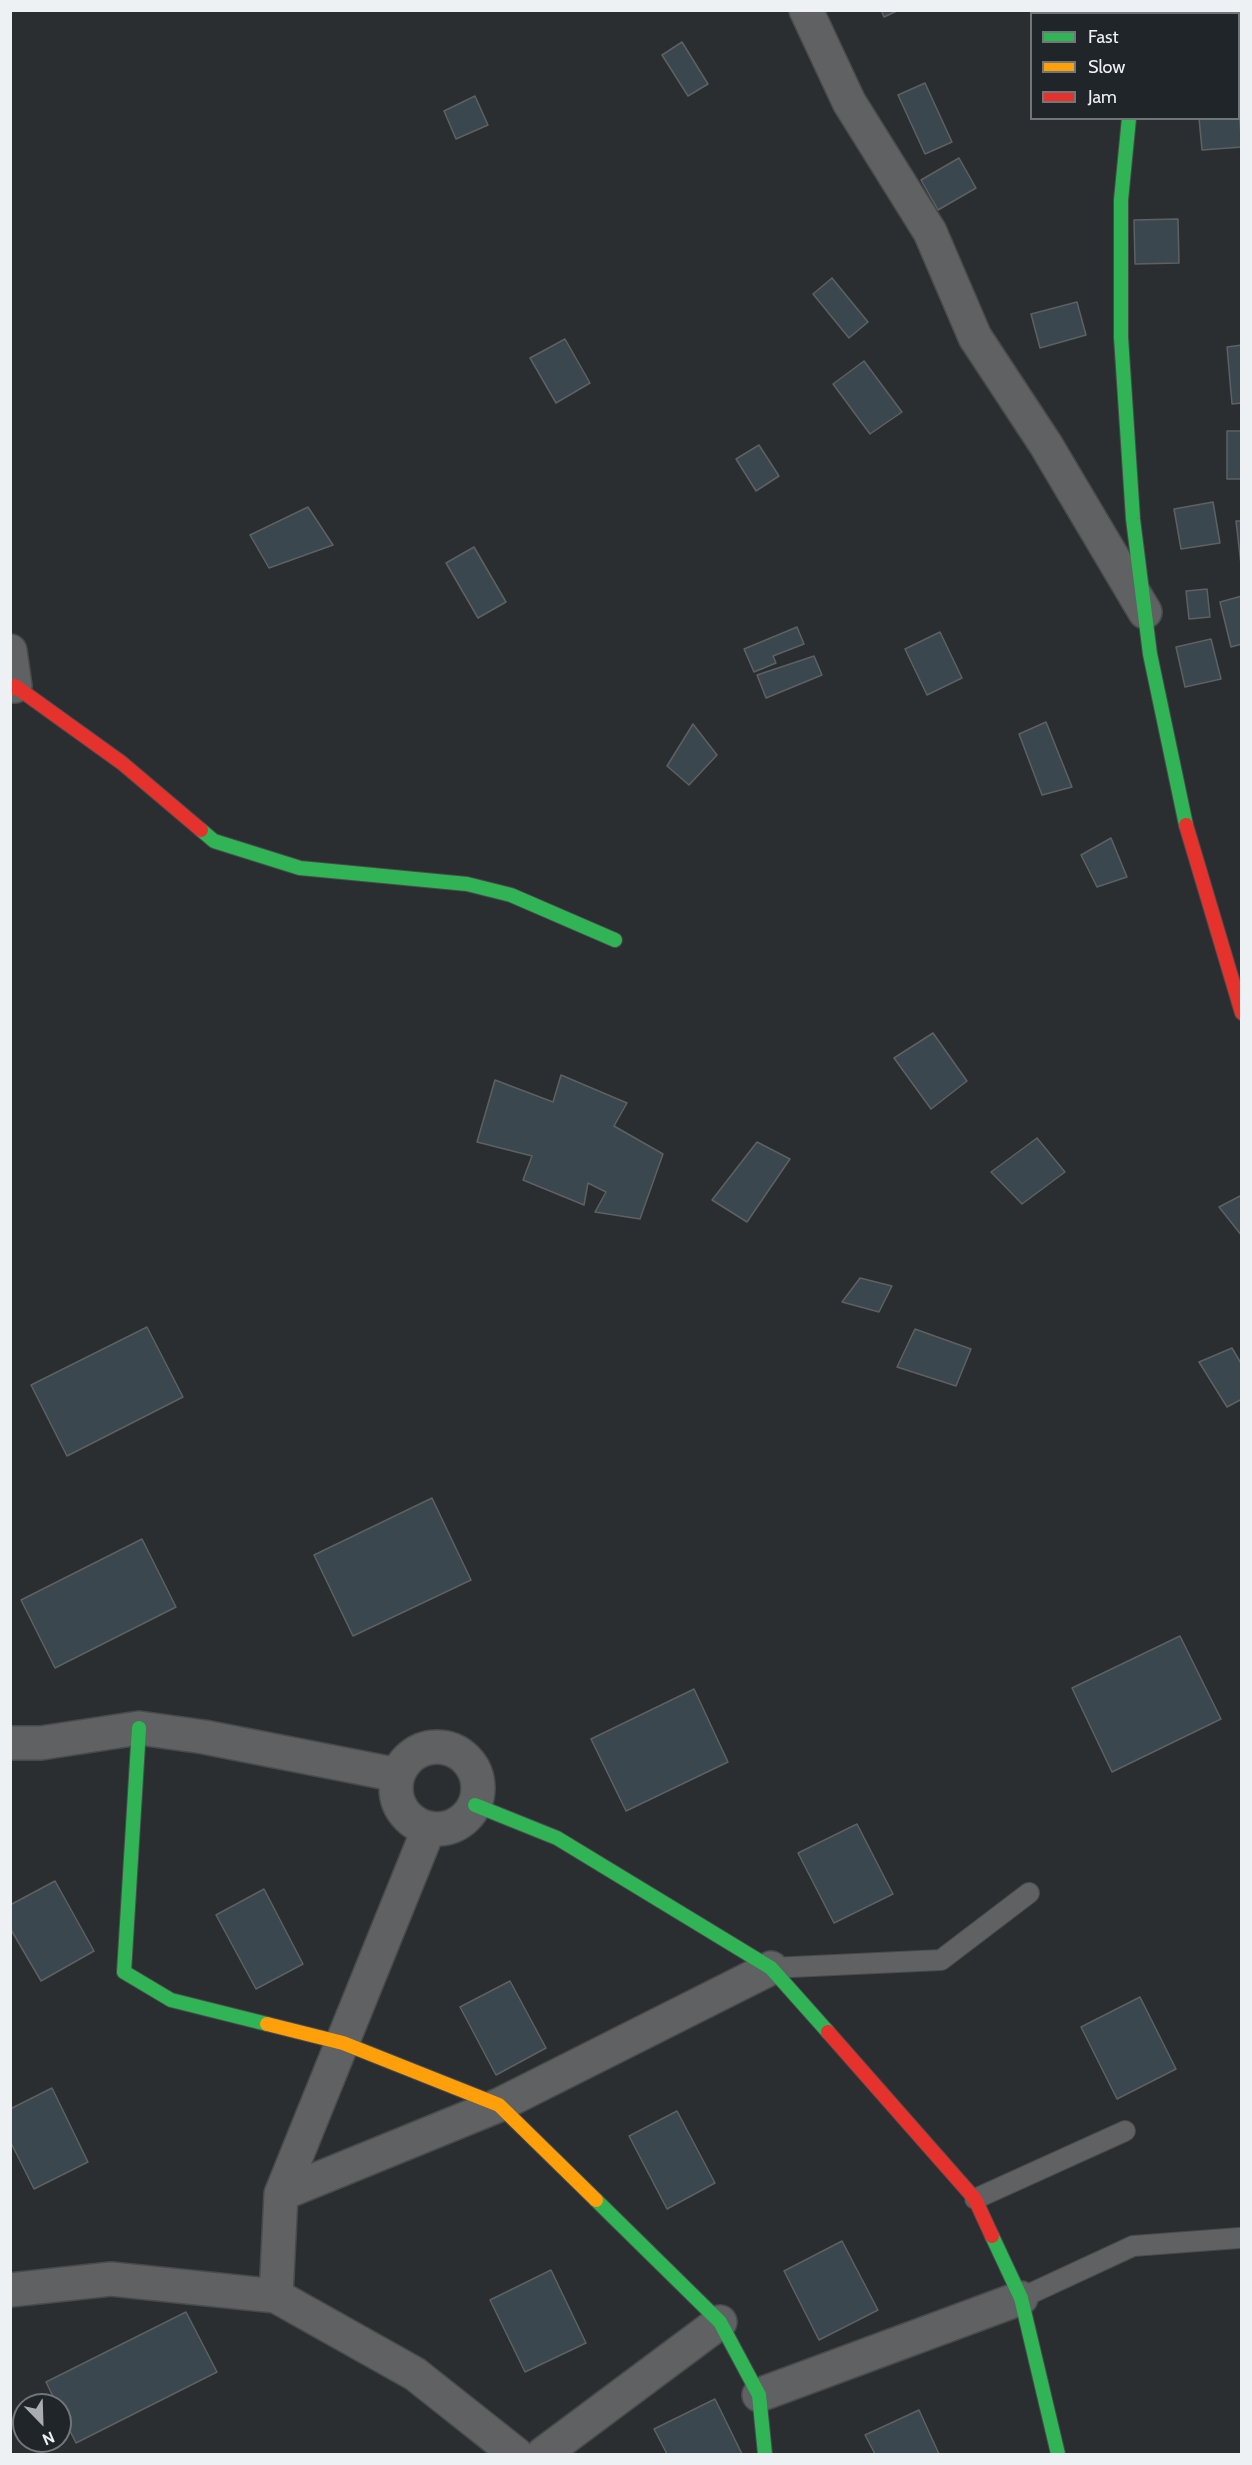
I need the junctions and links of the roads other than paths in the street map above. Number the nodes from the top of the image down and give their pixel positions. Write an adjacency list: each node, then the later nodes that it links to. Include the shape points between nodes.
1 (806, 10): 3 (street, via 849,102 930,231 975,337 1046,445)
2 (1129, 120): 3 (street, via 1121,200 1121,337 1133,519)
3 (1145, 612): 7 (street, via 1150,654 1190,844)
4 (10, 651): 5 (street)
5 (13, 687): 6 (street, via 122,763 214,841 300,868 467,884 511,896)
6 (615, 940)
7 (1242, 1013)
8 (139, 1728): 9 (street, via 41,1743); 10 (street); 15 (street, via 124,1972 171,2000)
9 (10, 1743)
10 (398, 1775): 11 (street, via 411,1755 436,1746 449,1748 472,1764 479,1791); 12 (street, via 398,1802 415,1824)
11 (475, 1805): 12 (street, via 456,1825); 14 (street, via 557,1838)
12 (429, 1828): 15 (street)
13 (1029, 1893): 14 (lane, via 941,1960)
14 (771, 1968): 16 (street); 19 (street)
15 (343, 2043): 16 (street); 18 (street)
16 (499, 2105): 18 (street); 24 (street)
17 (1125, 2131): 19 (lane)
18 (281, 2194): 22 (street)
19 (975, 2199): 23 (street)
20 (1239, 2238): 23 (lane, via 1133,2246)
21 (10, 2290): 22 (street, via 111,2279)
22 (276, 2296): 26 (street, via 415,2374)
23 (1021, 2298): 25 (street); 29 (street)
24 (720, 2322): 25 (street); 27 (street)
25 (759, 2395): 28 (street)
26 (516, 2454)
27 (543, 2454)
28 (765, 2454)
29 (1058, 2454)

